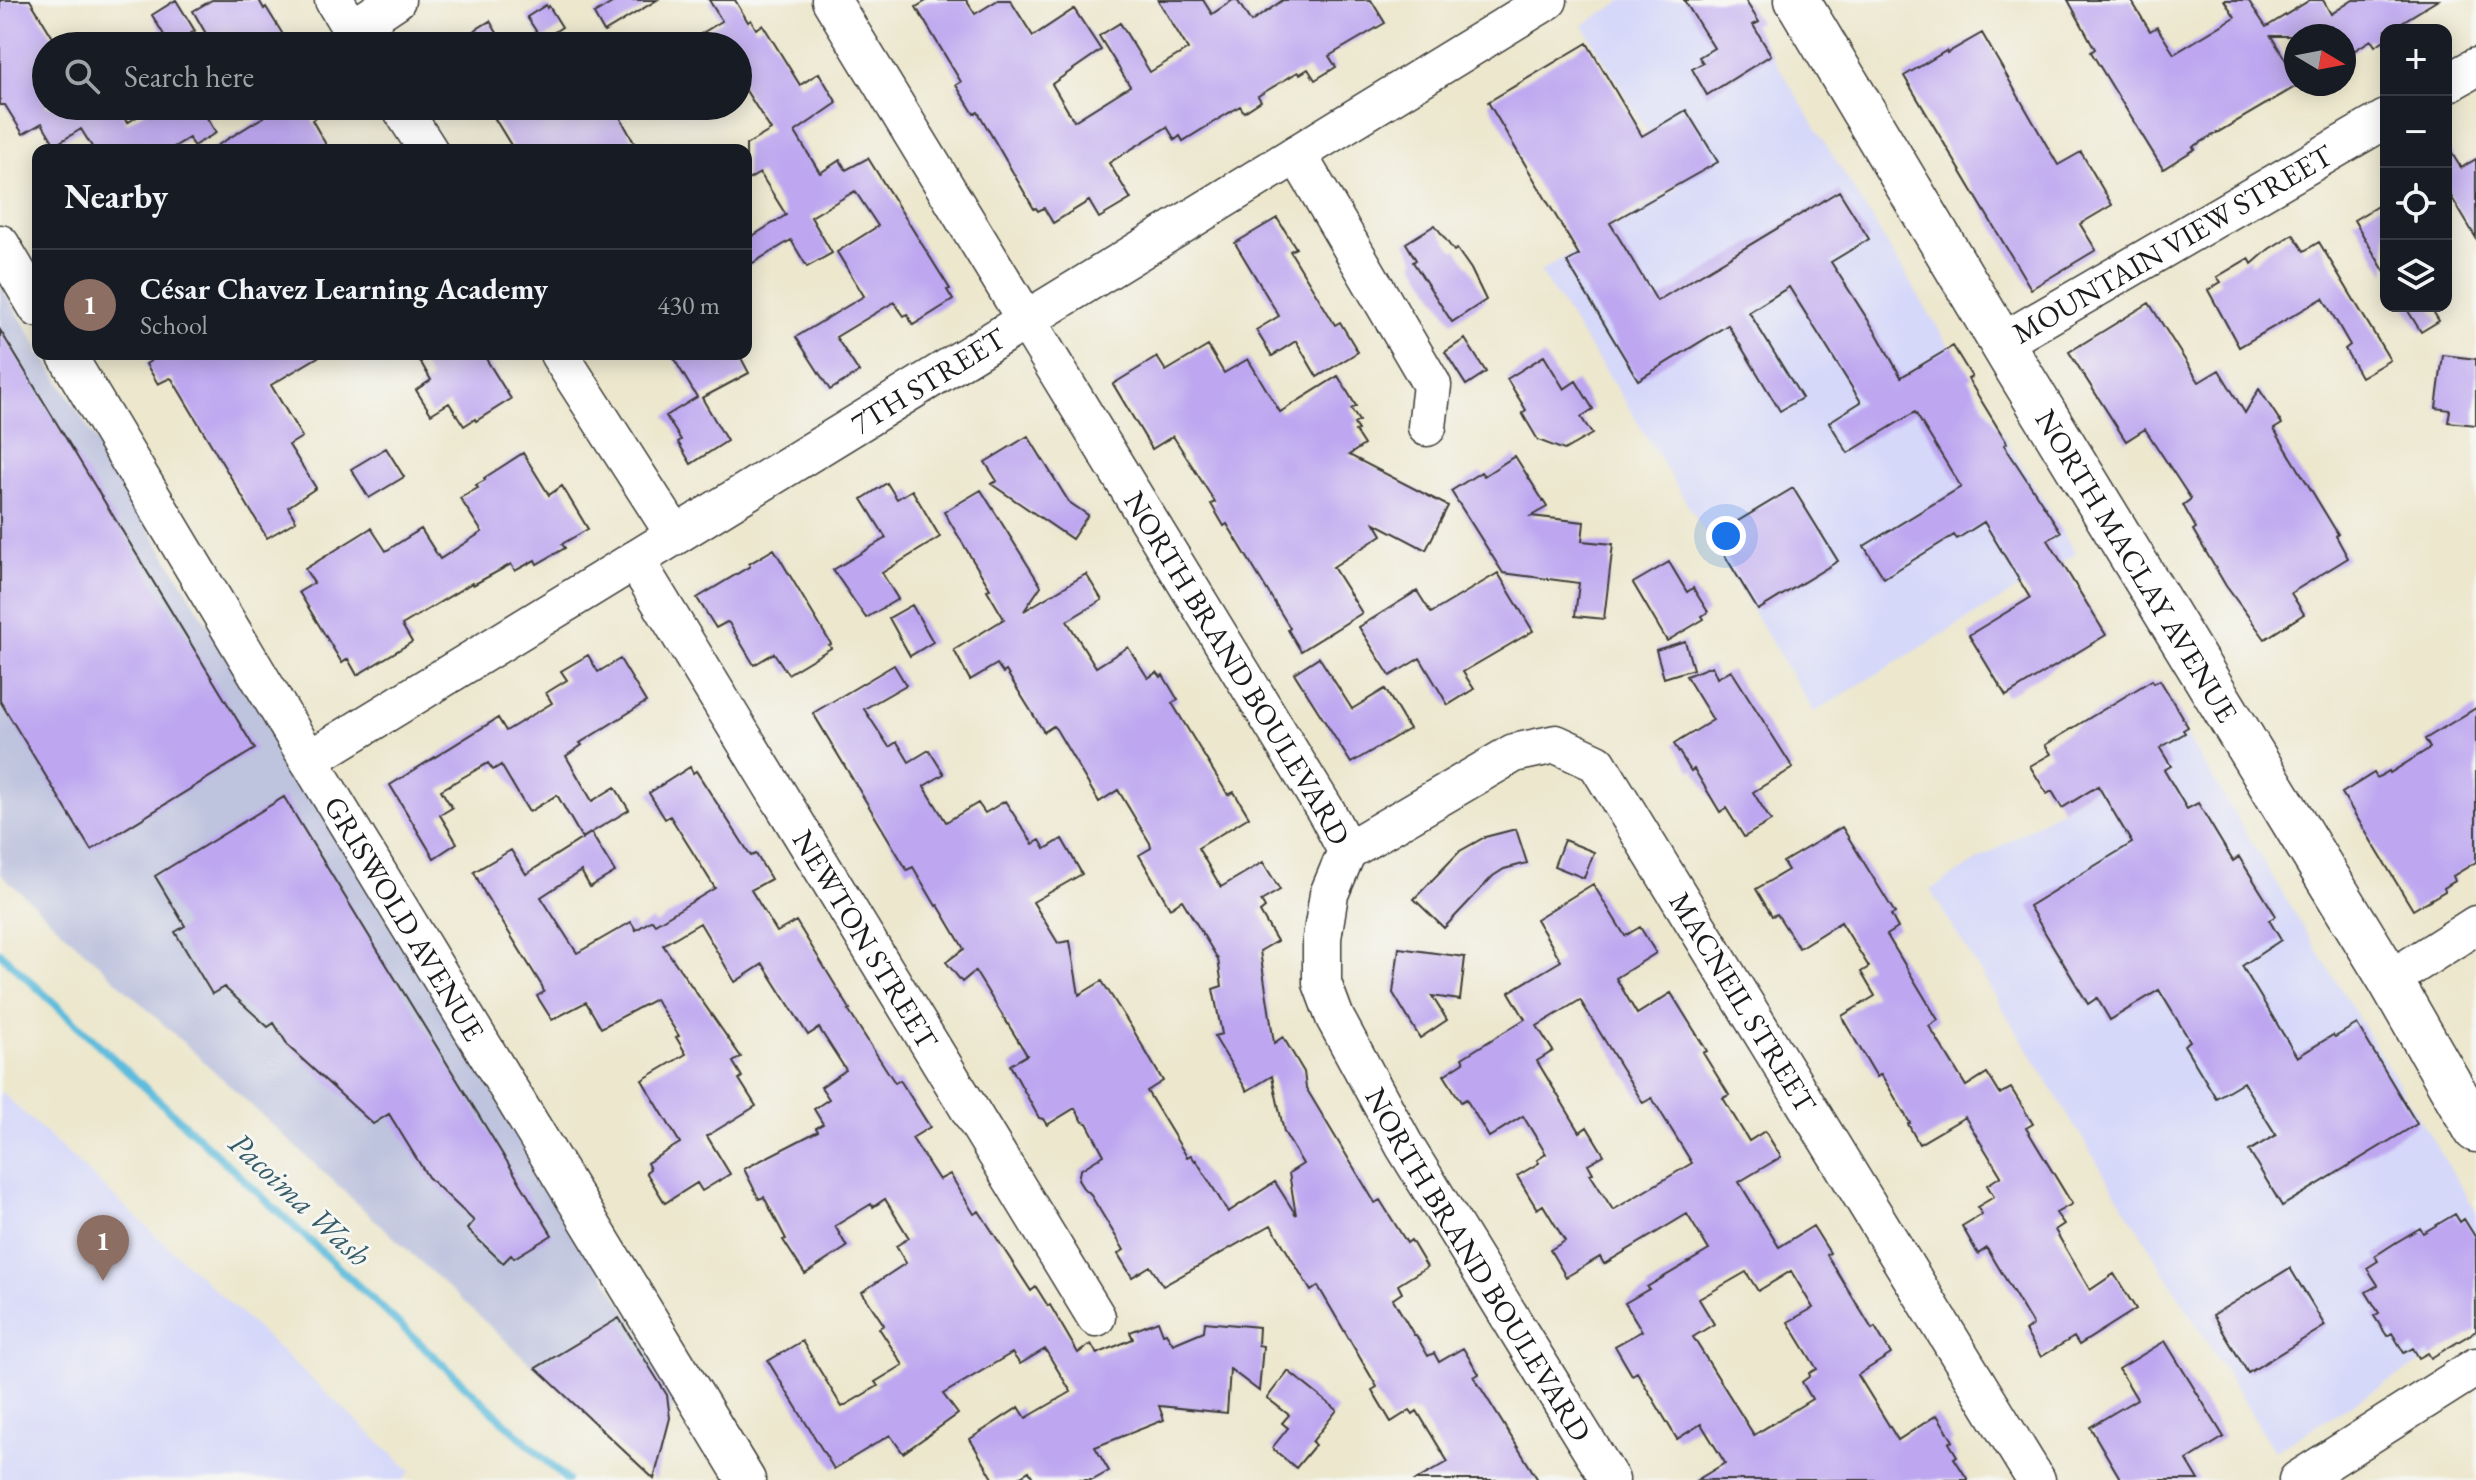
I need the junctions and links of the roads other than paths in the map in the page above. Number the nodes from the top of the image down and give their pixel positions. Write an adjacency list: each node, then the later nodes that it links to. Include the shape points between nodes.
1 (396, 0): 5 (street)
2 (831, 0): 14 (street, NORTH BRAND BOULEVARD)
3 (1548, 0): 11 (street, 7TH STREET)
4 (1797, 0): 15 (main road, NORTH MACLAY AVENUE)
5 (349, 25)
6 (2476, 67): 7 (street)
7 (2452, 81)
8 (409, 120): 10 (street)
9 (2380, 122): 15 (street, MOUNTAIN VIEW STREET)
10 (424, 144)
11 (1297, 154): 14 (street, 7TH STREET); 18 (street, via 1432,385)
12 (0, 244): 13 (street)
13 (32, 298)
14 (1026, 320): 19 (street, 7TH STREET); 22 (street, NORTH BRAND BOULEVARD)
15 (2001, 343): 24 (main road, NORTH MACLAY AVENUE)
16 (70, 360): 21 (street, GRISWOLD AVENUE)
17 (563, 360): 19 (street)
18 (1427, 427)
19 (675, 535): 20 (street, 7TH STREET)
20 (635, 560): 21 (street, 7TH STREET); 26 (street, NEWTON STREET)
21 (309, 760): 28 (street, GRISWOLD AVENUE)
22 (1347, 851): 29 (street, NORTH BRAND BOULEVARD, via 1329,894 1322,938 1322,983 1335,1018 1404,1145); 30 (street, MACNEIL STREET, via 1514,753 1556,744 1597,763)
23 (2476, 925): 24 (street)
24 (2390, 980): 25 (main road, NORTH MACLAY AVENUE)
25 (2476, 1130)
26 (1096, 1317)
27 (2476, 1367): 31 (street)
28 (746, 1480)
29 (1610, 1480)
30 (2036, 1480)
31 (2298, 1480)

